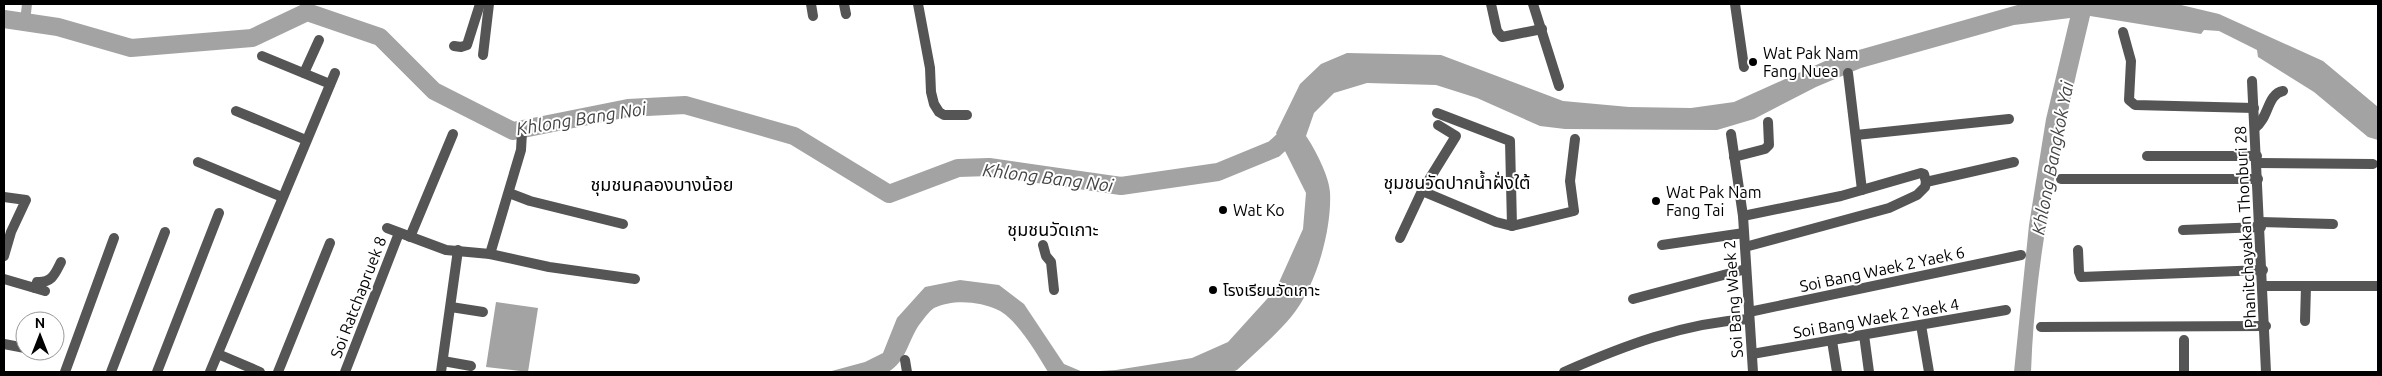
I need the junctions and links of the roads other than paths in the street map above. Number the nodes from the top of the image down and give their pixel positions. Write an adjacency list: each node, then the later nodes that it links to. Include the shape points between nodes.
1 (480, 4): 12 (street, via 468,45)
2 (489, 4): 13 (street)
3 (811, 4): 8 (street)
4 (918, 4): 26 (street, via 934,104 944,115)
5 (1491, 4): 9 (street, via 1497,31 1502,37)
6 (1533, 4): 9 (street)
7 (1735, 4): 15 (street)
8 (813, 16)
9 (1542, 30): 21 (street)
10 (2123, 32): 23 (street, via 2131,60 2129,100 2135,104)
11 (319, 40): 16 (street)
12 (454, 46)
13 (483, 55)
14 (262, 56): 16 (street)
15 (1744, 67)
16 (304, 73): 20 (street)
17 (335, 73): 20 (street)
18 (1848, 74): 34 (street)
19 (2252, 81): 23 (street, Phanitchayakan Thonburi 28)
20 (330, 84): 35 (street)
21 (1560, 86)
22 (2283, 91): 30 (street, via 2276,92 2264,119)
23 (2254, 108): 30 (street, Phanitchayakan Thonburi 28)
24 (236, 111): 35 (street)
25 (1438, 113): 56 (street, via 1510,141)
26 (967, 114)
27 (2009, 119): 34 (street)
28 (1768, 122): 38 (street, via 1769,145 1765,150)
29 (1438, 125): 47 (street, via 1456,136)
30 (2255, 128): 39 (street, Phanitchayakan Thonburi 28)
31 (522, 132): 48 (street, via 521,150)
32 (452, 134): 62 (street)
33 (1731, 134): 38 (street, Soi Bang Waek 2)
34 (1856, 134): 46 (street)
35 (306, 140): 50 (street)
36 (1575, 140): 56 (street, via 1570,181 1574,211)
37 (2148, 156): 39 (street)
38 (1734, 158): 52 (street, Soi Bang Waek 2)
39 (2257, 159): 42 (street); 44 (street, Phanitchayakan Thonburi 28)
40 (198, 162): 50 (street)
41 (2014, 162): 45 (street)
42 (2373, 164)
43 (2061, 179): 44 (street)
44 (2258, 179): 54 (street, Phanitchayakan Thonburi 28)
45 (1926, 182): 46 (street, via 1921,173); 68 (street, via 1917,195 1889,208)
46 (1862, 190): 52 (street)
47 (1422, 191): 56 (street); 64 (street)
48 (509, 194): 53 (street); 71 (street)
49 (4, 197): 73 (street, via 26,200)
50 (282, 197): 97 (street)
51 (219, 213): 104 (street)
52 (1743, 216): 61 (street, Soi Bang Waek 2)
53 (623, 224)
54 (2260, 224): 55 (street); 58 (street); 76 (street, Phanitchayakan Thonburi 28)
55 (2333, 224)
56 (1512, 226)
57 (387, 228): 60 (street)
58 (2183, 230)
59 (165, 232): 103 (street)
60 (399, 233): 62 (street); 108 (street, Soi Ratchapruek 8)
61 (1744, 233): 67 (street); 68 (street, Soi Bang Waek 2)
62 (410, 237): 69 (street, via 446,250)
63 (114, 238): 102 (street)
64 (1400, 238)
65 (330, 243): 107 (street)
66 (1043, 245): 83 (street, via 1052,262)
67 (1662, 245)
68 (1745, 248): 75 (street, Soi Bang Waek 2)
69 (458, 250): 71 (street); 86 (street)
70 (2078, 250): 76 (street, via 2081,278)
71 (490, 254): 78 (street, via 549,268)
72 (2020, 255): 89 (street, Soi Bang Waek 2 Yaek 6)
73 (4, 256)
74 (61, 262): 82 (street, via 54,277 44,283 37,282)
75 (1746, 269): 85 (street); 89 (street, Soi Bang Waek 2)
76 (2263, 270): 79 (street, Phanitchayakan Thonburi 28)
77 (4, 279): 82 (street)
78 (634, 279)
79 (2263, 286): 80 (street); 92 (street, Phanitchayakan Thonburi 28)
80 (2306, 286): 81 (street); 90 (street)
81 (2378, 286)
82 (35, 288): 84 (street)
83 (1054, 290)
84 (45, 291)
85 (1633, 299)
86 (451, 307): 88 (street); 100 (street)
87 (2006, 310): 91 (street, Soi Bang Waek 2 Yaek 4)
88 (483, 312)
89 (1749, 315): 98 (street, Soi Bang Waek 2); 111 (street, Soi Bang Waek 2 Yaek 6, via 1657,336)
90 (2305, 321)
91 (1921, 325): 94 (street, Soi Bang Waek 2 Yaek 4); 115 (street)
92 (2266, 326): 93 (street); 117 (street, Phanitchayakan Thonburi 28)
93 (2041, 327)
94 (1864, 335): 95 (street, Soi Bang Waek 2 Yaek 4); 114 (street)
95 (1832, 340): 98 (street, Soi Bang Waek 2 Yaek 4); 113 (street)
96 (2184, 340): 116 (street)
97 (218, 354): 105 (street); 106 (street)
98 (1752, 354): 112 (street, Soi Bang Waek 2)
99 (905, 360): 110 (street)
100 (443, 361): 101 (street); 109 (street)
101 (471, 366)
102 (65, 372)
103 (112, 372)
104 (157, 372)
105 (210, 372)
106 (260, 372)
107 (278, 372)
108 (345, 372)
109 (441, 372)
110 (907, 372)
111 (1564, 372)
112 (1753, 372)
113 (1837, 372)
114 (1869, 372)
115 (1929, 372)
116 (2184, 372)
117 (2266, 372)

